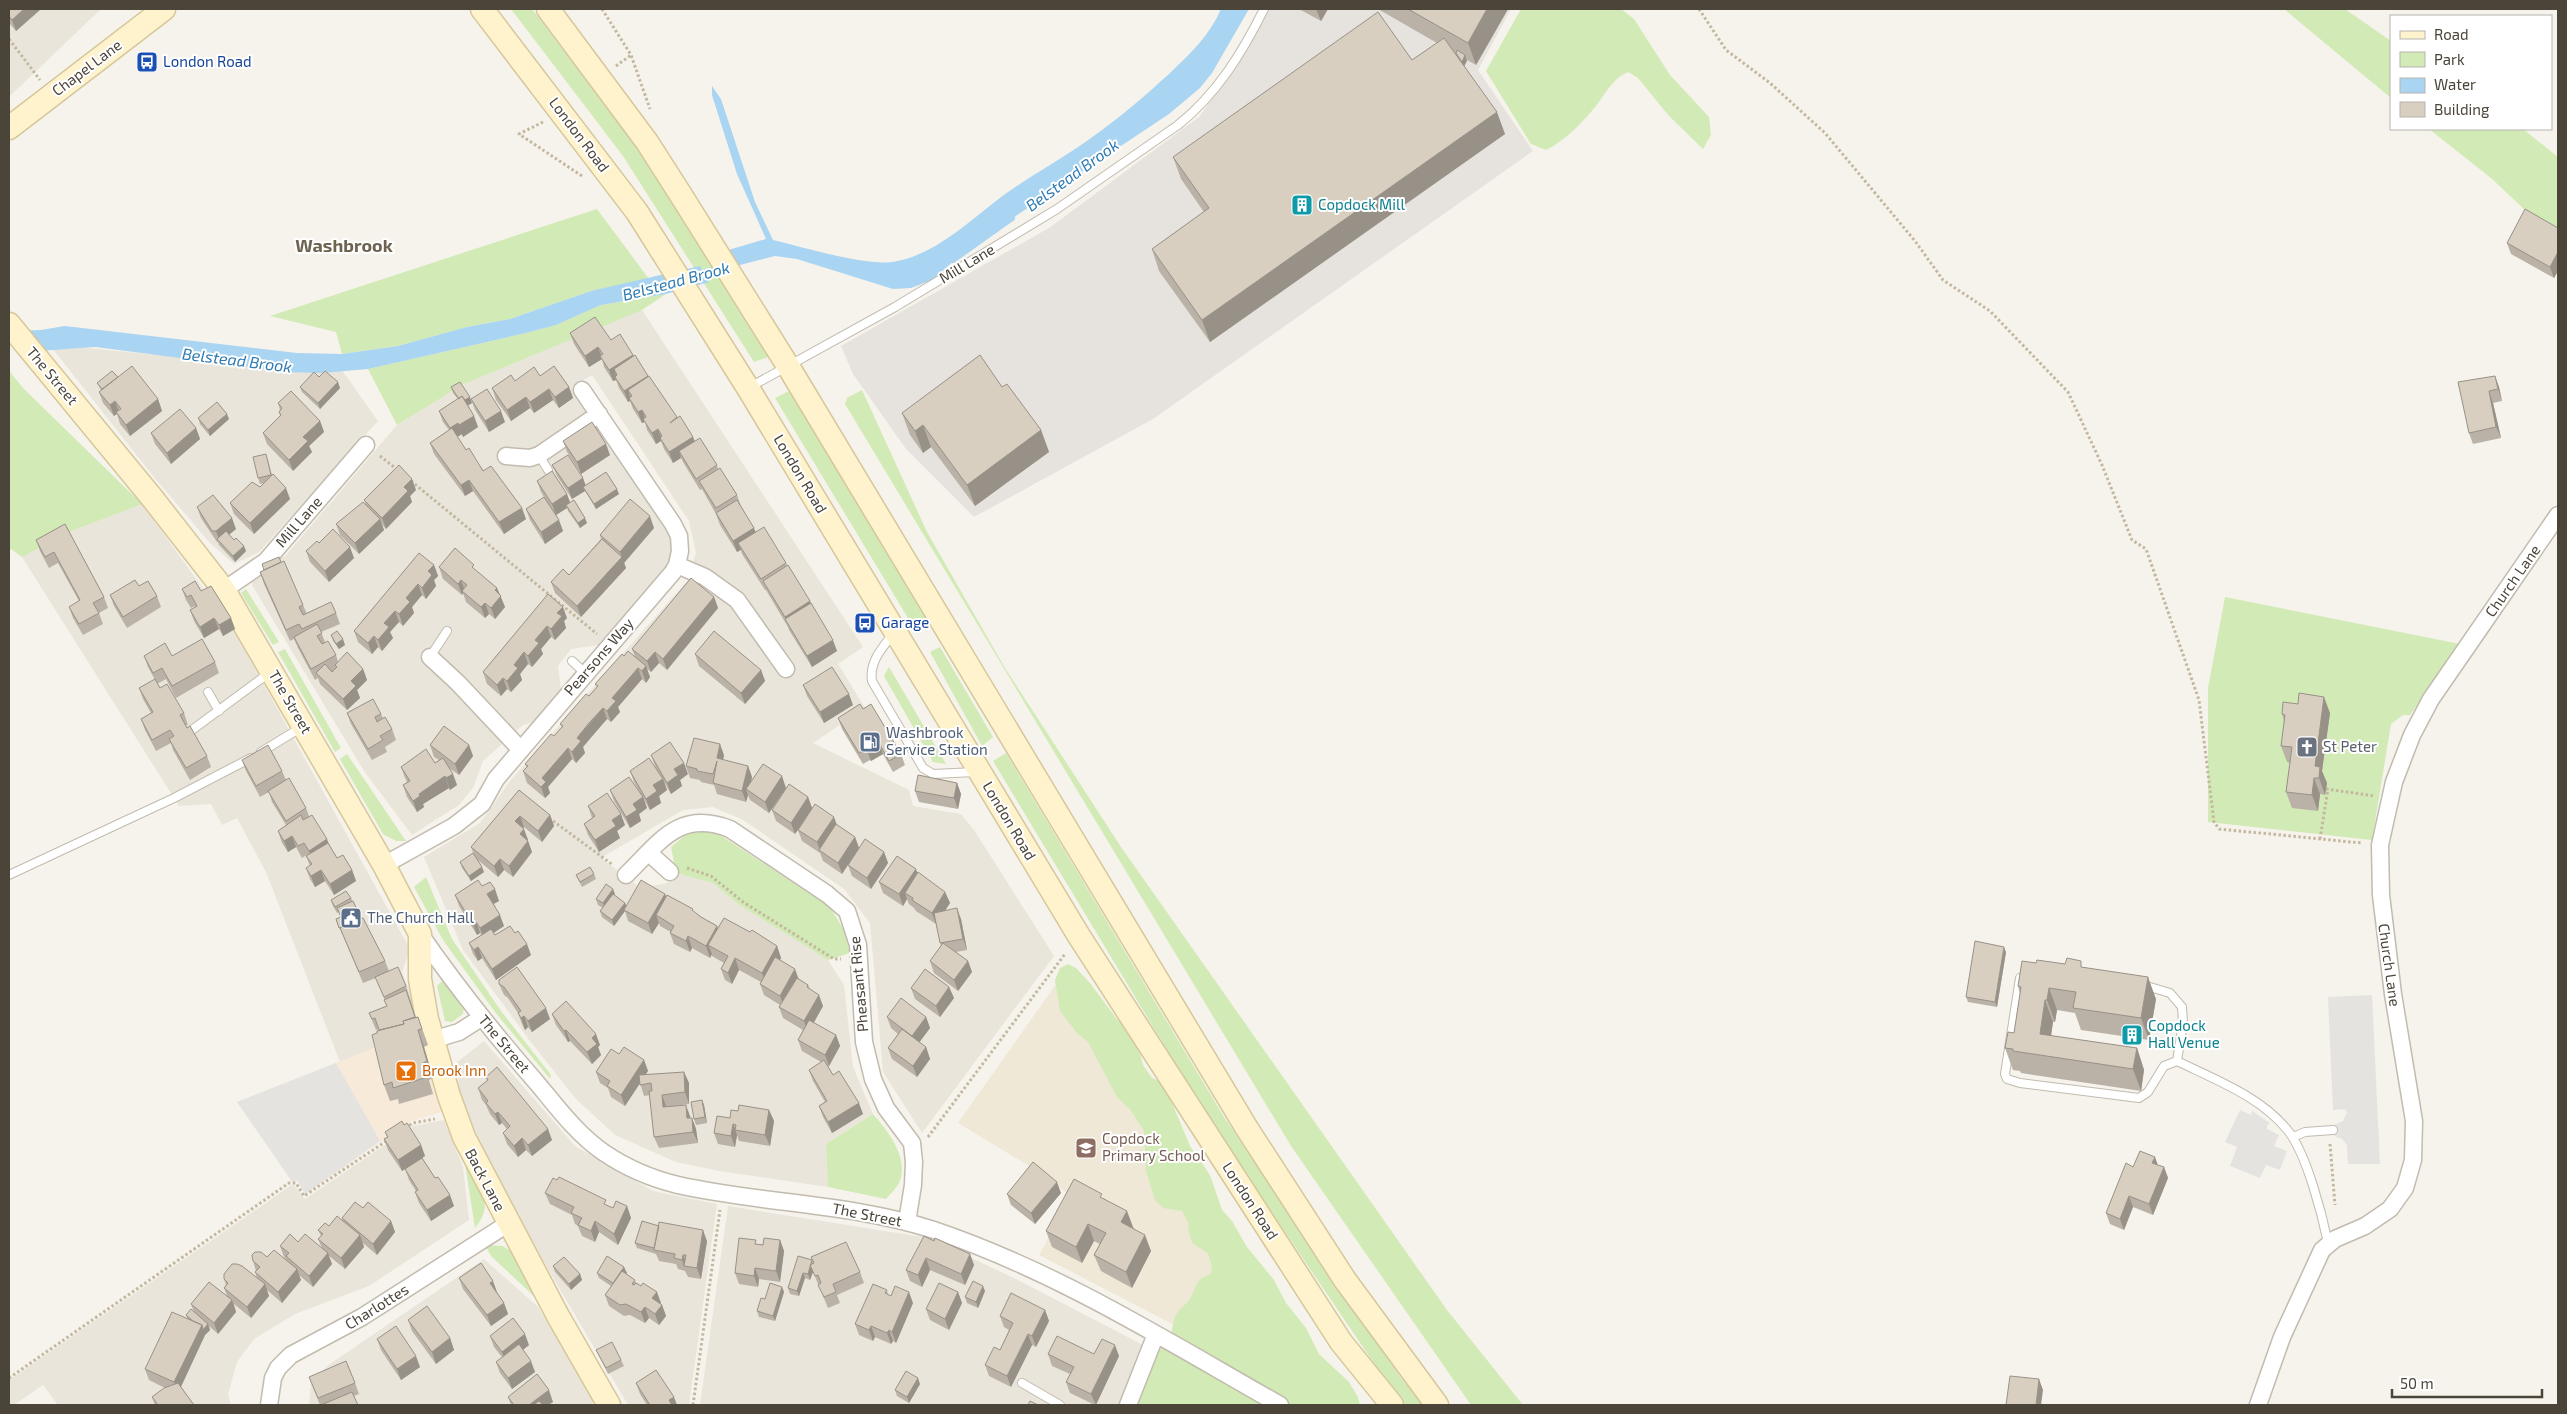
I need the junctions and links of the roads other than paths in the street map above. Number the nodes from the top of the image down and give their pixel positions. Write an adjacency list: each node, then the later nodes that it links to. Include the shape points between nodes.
1 (164, 9): 5 (street, Chapel Lane)
2 (482, 9): 8 (street, London Road, via 637,212)
3 (548, 9): 7 (street, via 647,142)
4 (1264, 9): 7 (lane, Mill Lane, via 1231,69 1194,112 1178,125 1057,209 894,308)
5 (9, 128)
6 (9, 324): 17 (street, The Street)
7 (788, 366): 8 (lane, Mill Lane); 55 (street, via 1246,1127 1345,1280)
8 (748, 388): 19 (street, London Road)
9 (582, 390): 10 (street)
10 (599, 414): 12 (street); 16 (street, via 673,524 680,542)
11 (366, 445): 17 (street, Mill Lane, via 266,561)
12 (539, 455): 13 (street, via 530,458); 14 (lane)
13 (506, 456)
14 (548, 470)
15 (2558, 515): 46 (street, Church Lane, via 2421,717 2390,797 2380,845 2384,930 2414,1121 2415,1147 2405,1188 2390,1209 2365,1226)
16 (677, 565): 22 (street, via 705,577 737,600); 24 (street, Pearsons Way)
17 (224, 590): 23 (street, The Street)
18 (446, 631): 20 (lane)
19 (895, 631): 30 (street, London Road); 30 (lane, via 874,664 872,681 919,760 933,774)
20 (430, 657): 29 (street)
21 (572, 661): 24 (lane)
22 (786, 669)
23 (272, 670): 26 (lane); 27 (street, The Street)
24 (585, 673): 29 (street, Pearsons Way)
25 (208, 692): 26 (lane)
26 (219, 710): 28 (lane)
27 (304, 726): 32 (street, The Street); 34 (lane, via 214,778)
28 (192, 730)
29 (521, 750): 32 (street, Pearsons Way, via 496,779 482,804 454,826)
30 (980, 772): 54 (street, London Road, via 1079,936 1341,1342)
31 (649, 853): 33 (street); 35 (street, Pheasant Rise); 44 (street, Pheasant Rise, via 686,823 714,823 730,829 847,911 854,926 859,958 864,1042 872,1079 886,1108 912,1143 914,1178)
32 (384, 865): 36 (street, The Street)
33 (667, 869)
34 (9, 875)
35 (626, 875)
36 (420, 934): 39 (street, The Street); 40 (street, Back Lane, via 420,979)
37 (2025, 969): 41 (lane, via 2020,975 2005,1074 2007,1079 2139,1098 2148,1092 2164,1066)
38 (2138, 984): 41 (lane, via 2170,993 2182,1007)
39 (481, 1018): 40 (street, via 459,1032); 44 (street, The Street, via 571,1123 618,1162 676,1184)
40 (432, 1040): 45 (street, Back Lane, via 454,1113 471,1154)
41 (2177, 1061): 43 (lane, via 2231,1086 2263,1114 2277,1119)
42 (2331, 1131): 43 (lane, via 2305,1132)
43 (2293, 1138): 46 (lane, via 2308,1173)
44 (907, 1222): 47 (street, The Street, via 1029,1268 1081,1292)
45 (508, 1224): 49 (street, Charlottes, via 362,1317 291,1355 273,1378); 50 (street, Back Lane)
46 (2328, 1243): 56 (street, via 2282,1337)
47 (1156, 1334): 52 (street); 53 (street, The Street)
48 (1022, 1383): 51 (lane)
49 (269, 1405)
50 (609, 1405)
51 (1060, 1405)
52 (1128, 1405)
53 (1280, 1405)
54 (1392, 1405)
55 (1436, 1405)
56 (2258, 1405)

